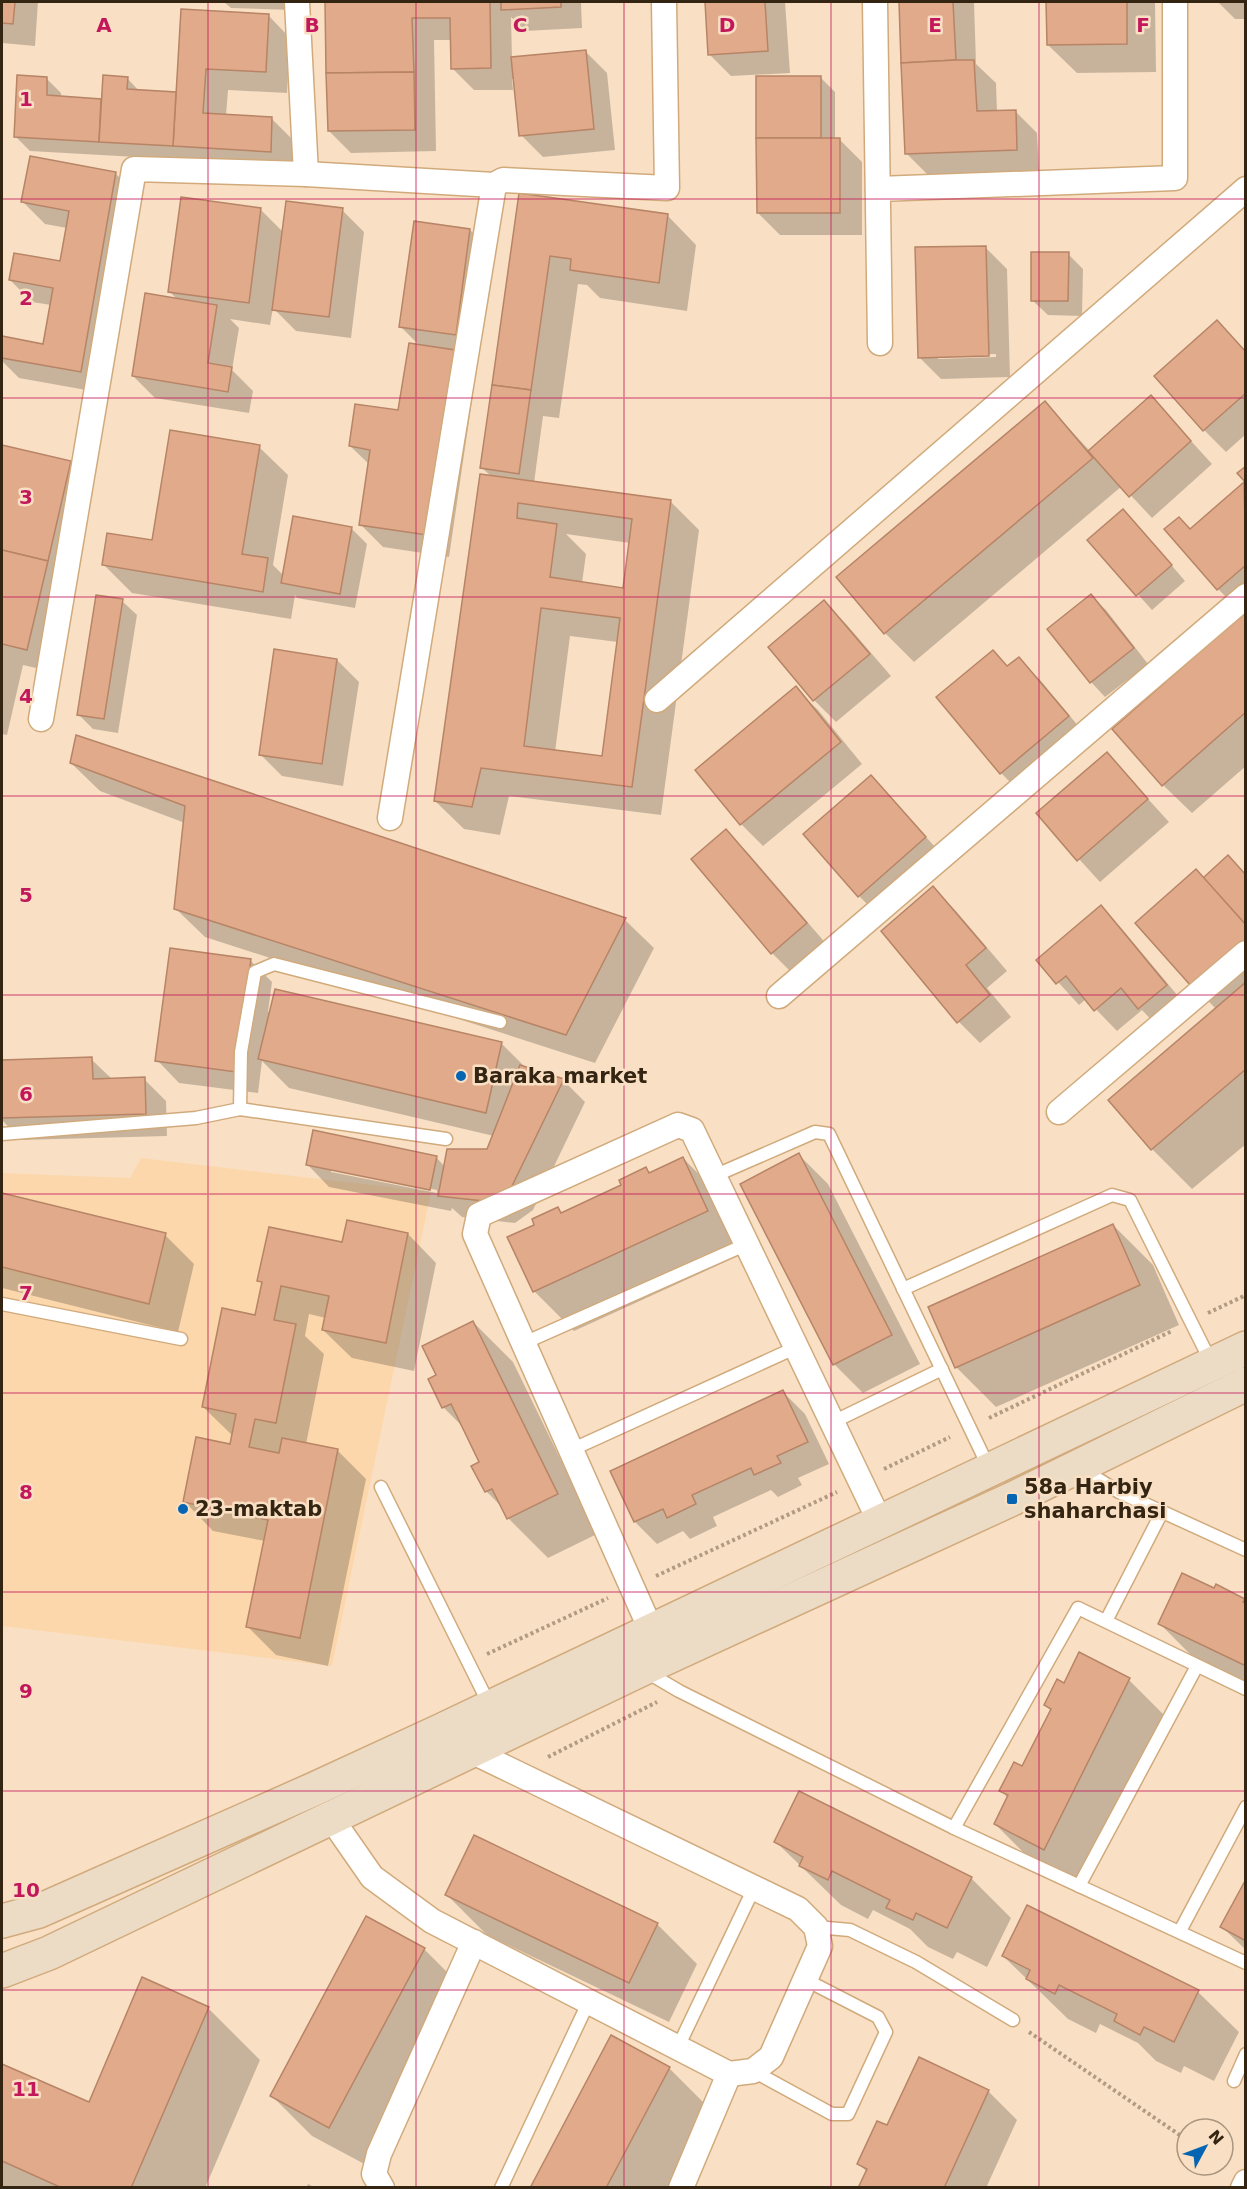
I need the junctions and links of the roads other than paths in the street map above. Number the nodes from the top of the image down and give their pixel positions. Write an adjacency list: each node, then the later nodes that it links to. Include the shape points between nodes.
1 (297, 2): 5 (street)
2 (664, 2): 6 (street, via 667,188 503,180)
3 (875, 2): 7 (street)
4 (1175, 2): 7 (street, via 1175,178)
5 (306, 174): 6 (street); 12 (street, via 134,170)
6 (494, 185): 13 (street)
7 (878, 189): 9 (street)
8 (1245, 189): 11 (street)
9 (880, 343)
10 (1245, 596): 15 (street)
11 (657, 700)
12 (41, 719)
13 (390, 818)
14 (1245, 953): 18 (street)
15 (779, 996)
16 (500, 1022): 17 (lane, via 274,964 255,972 241,1052)
17 (240, 1109): 19 (lane, via 196,1118); 20 (lane)
18 (1059, 1112)
19 (2, 1134)
20 (446, 1139)
21 (714, 1176): 22 (street); 23 (lane, via 815,1132 829,1134); 26 (street, via 692,1130 678,1125 479,1215 475,1234)
22 (747, 1244): 26 (lane); 27 (street)
23 (903, 1289): 29 (lane, via 1112,1195 1130,1200); 30 (lane)
24 (2, 1304): 25 (lane)
25 (181, 1339)
26 (524, 1343): 33 (street)
27 (797, 1347): 32 (street); 33 (lane)
28 (1245, 1348): 29 (street)
29 (1212, 1364): 35 (street)
30 (942, 1369): 32 (lane); 35 (lane)
31 (1245, 1384): 34 (street)
32 (833, 1422): 38 (street)
33 (571, 1450): 41 (street)
34 (1079, 1467): 37 (lane); 43 (street)
35 (990, 1470): 38 (street)
36 (381, 1487): 45 (lane)
37 (1162, 1512): 39 (lane); 40 (lane)
38 (880, 1522): 41 (street)
39 (1245, 1550)
40 (1106, 1621): 42 (lane); 49 (lane, via 1078,1608)
41 (651, 1630): 45 (street)
42 (1197, 1666): 44 (lane); 50 (lane)
43 (642, 1669): 46 (street); 49 (lane)
44 (1245, 1689)
45 (490, 1707): 52 (street, via 39,1911)
46 (471, 1751): 48 (street); 51 (street)
47 (1245, 1807): 54 (lane)
48 (331, 1818): 55 (street, via 372,1877 432,1921); 57 (street, via 49,1953)
49 (954, 1828): 50 (lane)
50 (1079, 1886): 54 (lane)
51 (754, 1888): 53 (street, via 798,1909); 61 (lane)
52 (2, 1921)
53 (816, 1927): 58 (street, via 820,1946); 60 (lane, via 850,1930 916,1962)
54 (1180, 1931): 56 (lane)
55 (474, 1942): 59 (street); 67 (street, via 380,2154 374,2174)
56 (1245, 1963)
57 (2, 1971)
58 (806, 1980): 63 (street, via 771,2057); 63 (lane, via 878,2017 886,2032 848,2114 832,2114)
59 (589, 2001): 61 (street); 68 (lane)
60 (1013, 2020)
61 (678, 2048): 64 (street)
62 (1245, 2054): 65 (lane)
63 (753, 2071): 64 (street)
64 (729, 2074): 69 (street)
65 (1234, 2081)
66 (1245, 2182): 70 (street)
67 (382, 2187)
68 (501, 2187)
69 (681, 2187)
70 (1243, 2187)

